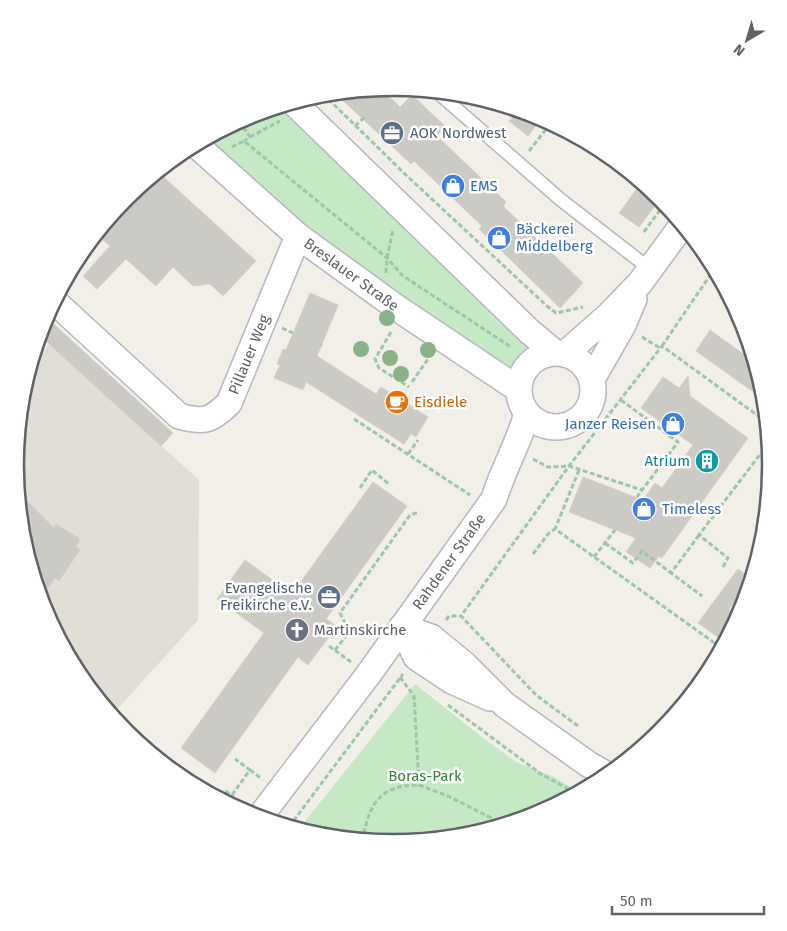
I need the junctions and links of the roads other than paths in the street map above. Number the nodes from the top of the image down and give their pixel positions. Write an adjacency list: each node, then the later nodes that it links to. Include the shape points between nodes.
1 (446, 100): 6 (lane)
2 (299, 108): 8 (street, via 521,340)
3 (203, 152): 5 (street, Breslauer Straße)
4 (678, 230): 6 (street)
5 (298, 236): 7 (street, Pillauer Weg, via 229,403 214,418 197,421 180,416); 10 (street, Breslauer Straße)
6 (645, 276): 8 (street, via 608,316); 9 (street)
7 (60, 306)
8 (560, 353): 9 (street, via 577,359); 10 (street, via 540,355 529,364)
9 (592, 379): 11 (street, via 591,403 575,422 550,427)
10 (518, 389): 11 (street, via 520,402)
11 (527, 413): 12 (street, Rahdener Straße, via 501,476 482,497)
12 (402, 628): 13 (street, via 431,637); 13 (street, via 411,668 452,681); 15 (street, Rahdener Straße)
13 (505, 706): 14 (street)
14 (601, 772)
15 (264, 812)

